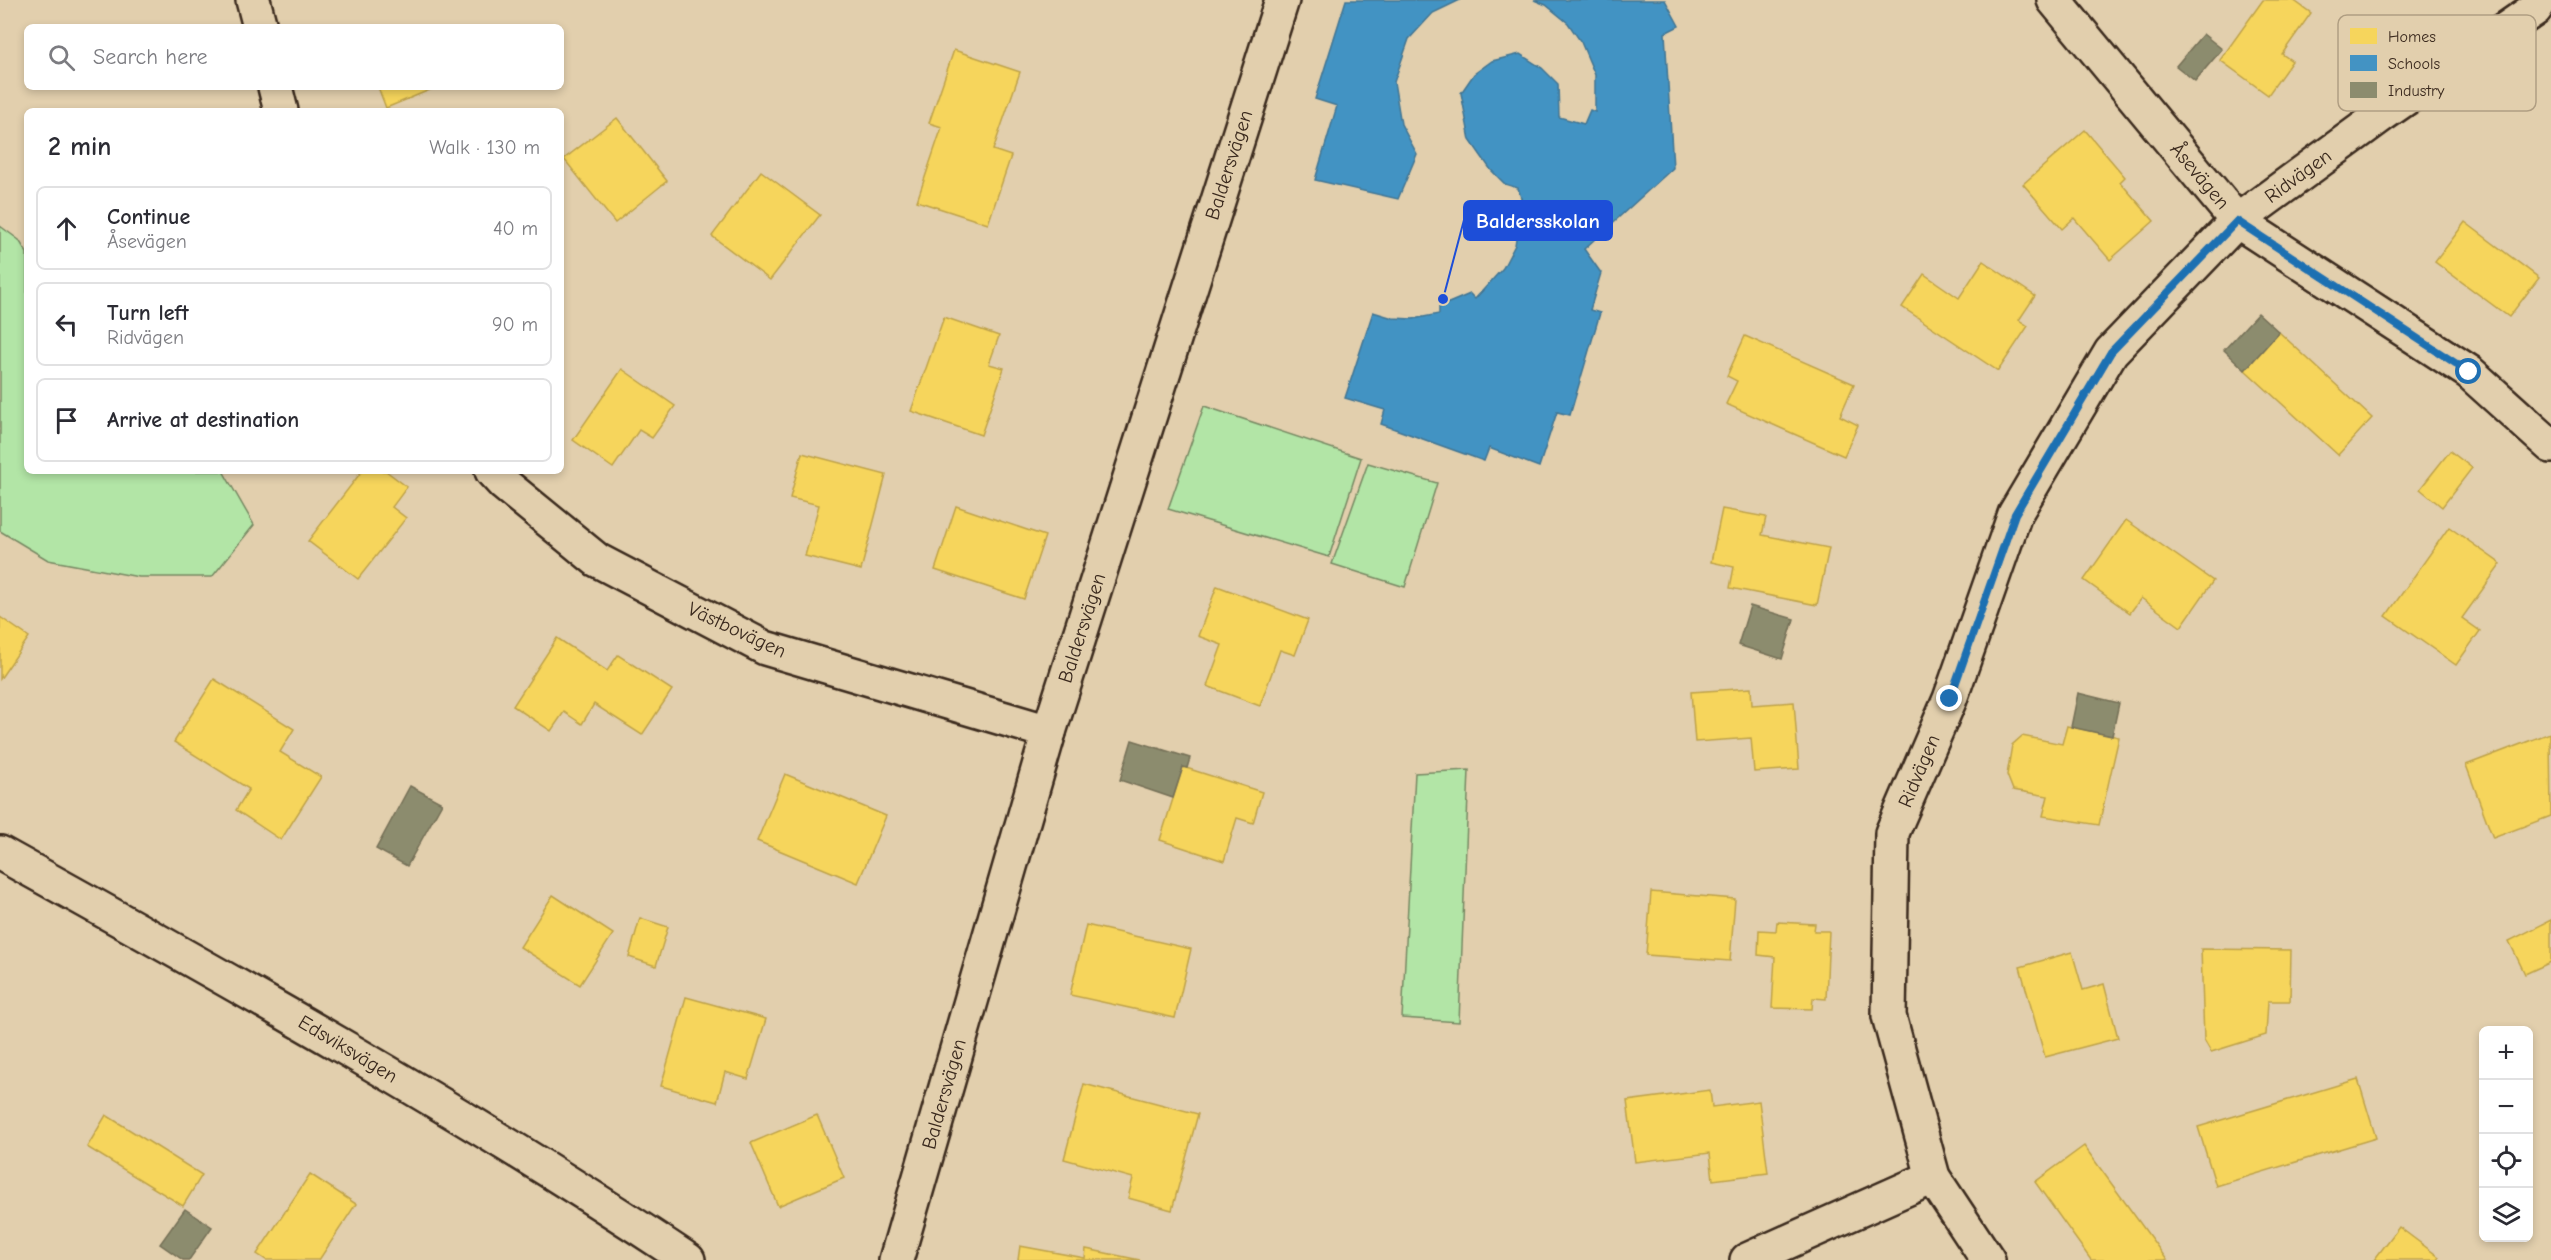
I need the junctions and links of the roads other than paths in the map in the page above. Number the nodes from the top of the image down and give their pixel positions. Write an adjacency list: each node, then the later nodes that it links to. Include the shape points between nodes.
1 (253, 0): 6 (street)
2 (1282, 0): 13 (street, Baldersvägen)
3 (2054, 0): 10 (street, Åsevägen)
4 (2541, 0): 5 (street, Ridvägen)
5 (2526, 15)
6 (259, 24)
7 (276, 90): 8 (street)
8 (280, 108)
9 (2387, 111): 10 (street, Ridvägen)
10 (2237, 221): 11 (street, Åsevägen, via 2469,372); 15 (street, Ridvägen, via 2111,352 2015,514 1950,699 1892,833 1888,1016)
11 (2551, 446)
12 (495, 474): 13 (street, Västbovägen, via 597,560 765,648)
13 (1049, 732): 17 (street, Baldersvägen)
14 (0, 853): 16 (street, Edsviksvägen, via 312,1026 566,1179)
15 (1933, 1177): 18 (street); 19 (street, Ridvägen)
16 (688, 1260)
17 (896, 1260)
18 (1747, 1260)
19 (1988, 1260)

